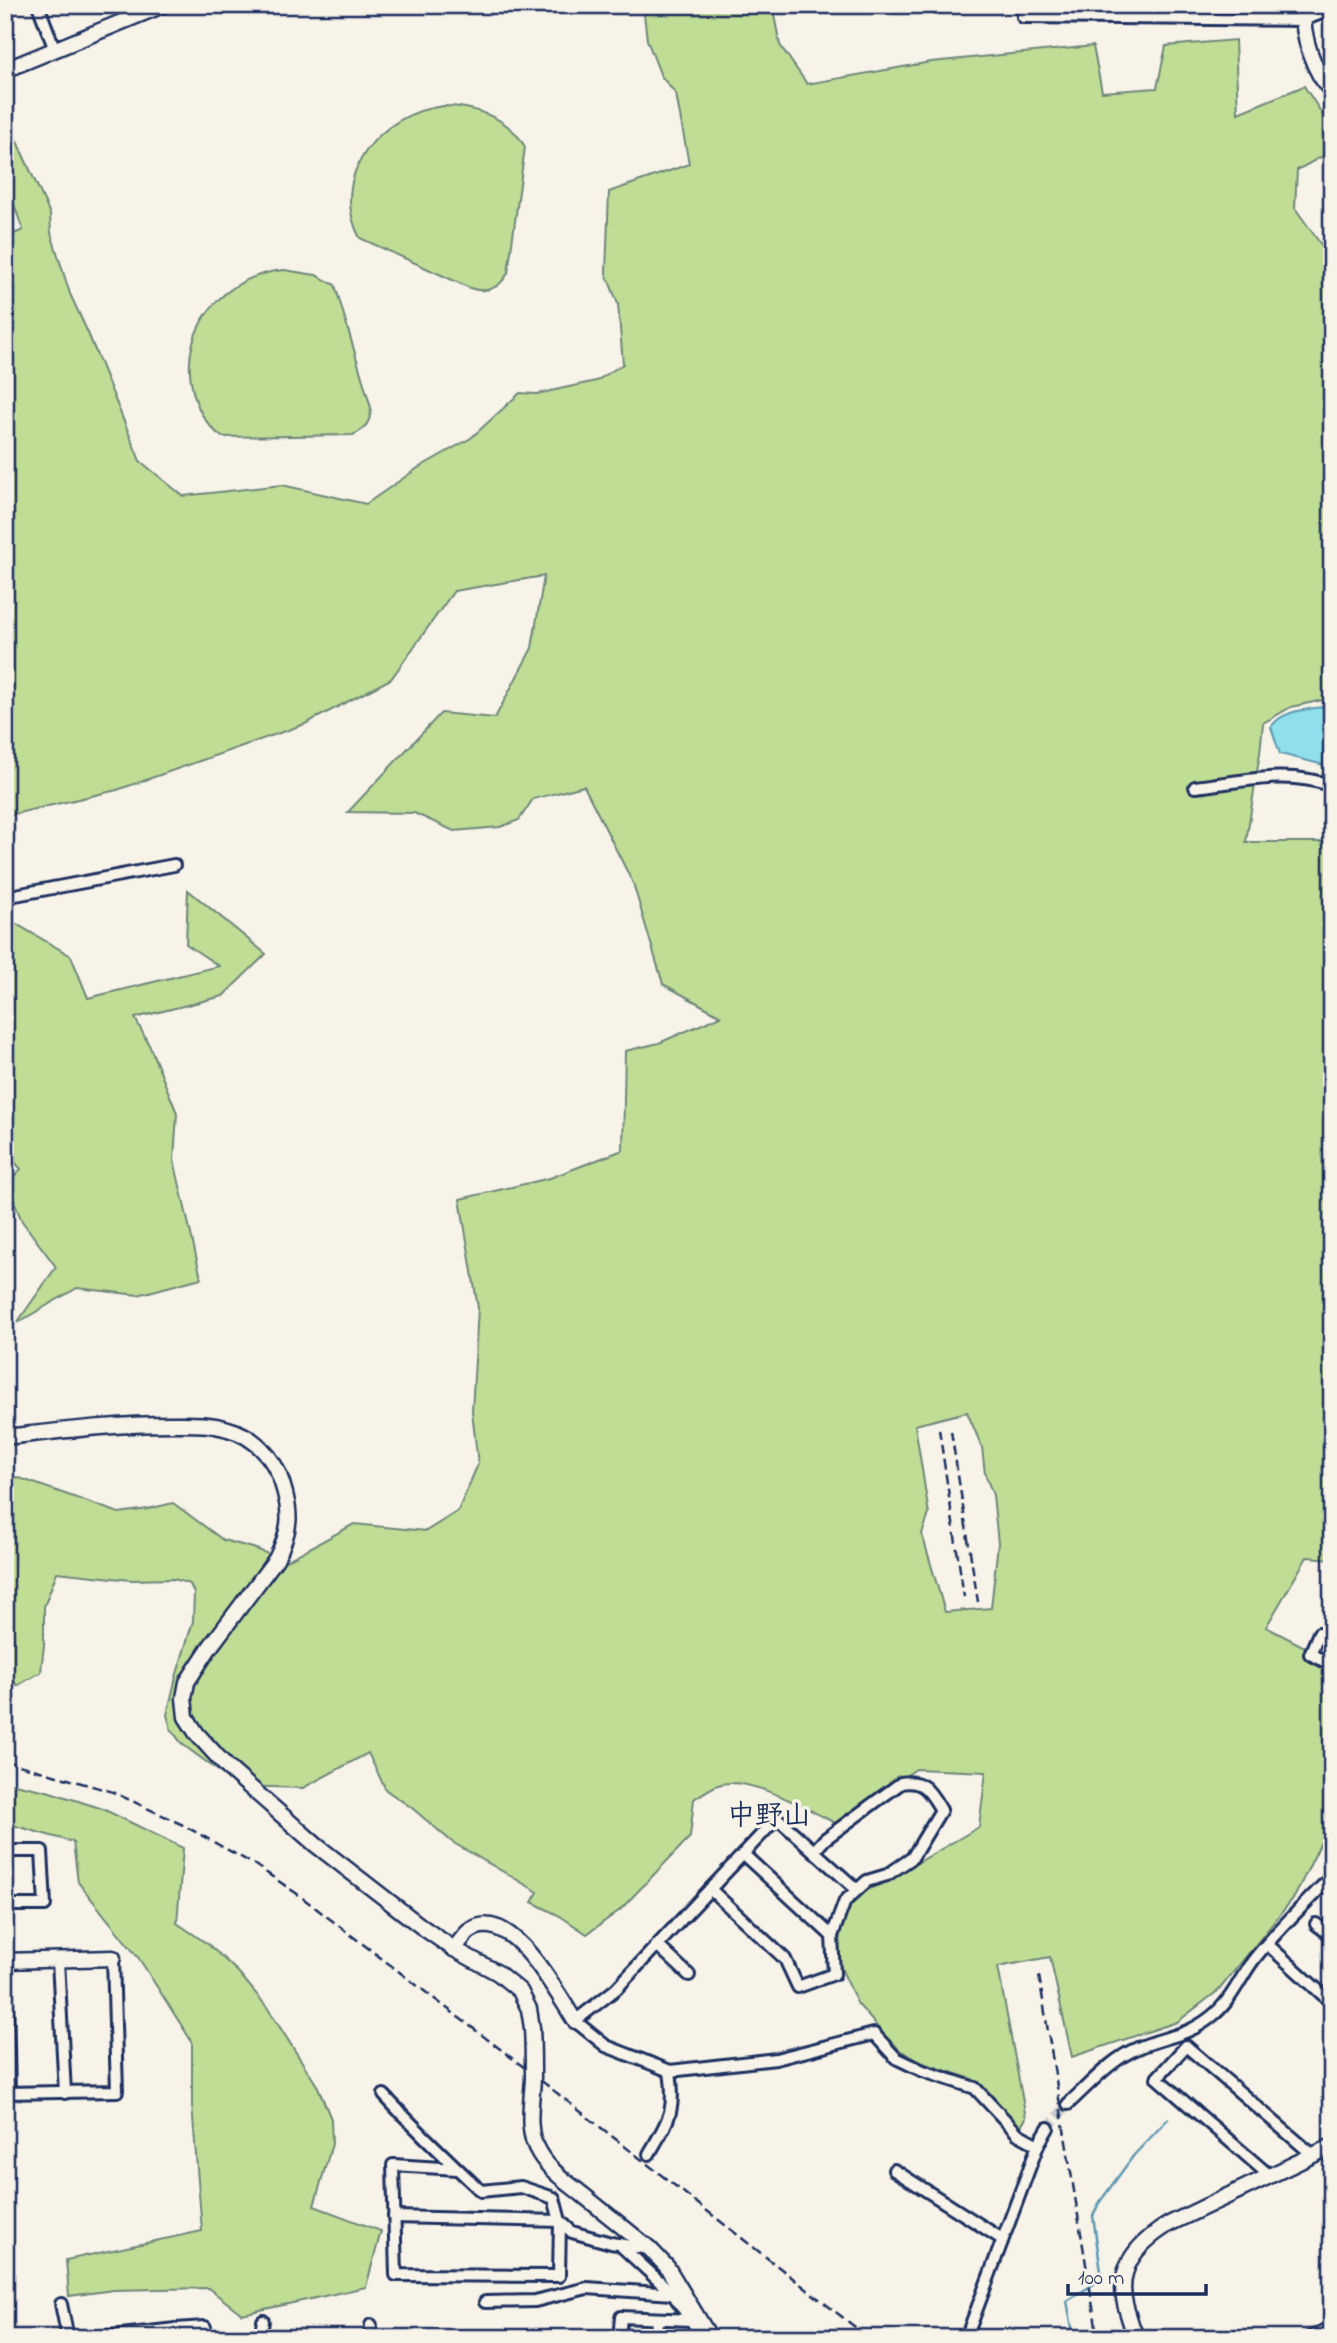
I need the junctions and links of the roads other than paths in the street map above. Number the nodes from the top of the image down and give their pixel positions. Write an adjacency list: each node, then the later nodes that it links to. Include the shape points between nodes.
1 (38, 5): 8 (street)
2 (163, 5): 8 (street)
3 (1023, 5): 7 (street, via 1023,17)
4 (1098, 5): 7 (street)
5 (1332, 9): 6 (street)
6 (1302, 13): 7 (street); 10 (street, via 1312,62)
7 (1098, 19)
8 (55, 50): 9 (street)
9 (5, 70)
10 (1332, 92)
11 (1332, 786): 12 (street, via 1312,778 1278,777)
12 (1195, 787)
13 (174, 865): 14 (street)
14 (5, 897)
15 (5, 1437): 30 (street, via 148,1424 206,1424 253,1440 272,1460 290,1515 284,1543 187,1682 186,1717 227,1767 267,1803 352,1874)
16 (1319, 1633): 17 (street, via 1310,1654)
17 (1332, 1665)
18 (5, 1851): 24 (street, via 42,1851 45,1905)
19 (814, 1851): 20 (street, via 777,1818); 23 (street); 23 (street, via 901,1783 913,1781 926,1788 941,1810 926,1839 901,1867)
20 (743, 1854): 22 (street); 26 (street)
21 (1332, 1876): 28 (street)
22 (710, 1889): 26 (street, via 785,1959 798,1987 834,1974); 29 (street)
23 (856, 1889): 26 (street, via 845,1901)
24 (5, 1905)
25 (1316, 1924): 27 (street)
26 (832, 1936)
27 (1332, 1937)
28 (1267, 1944): 35 (street); 41 (street, via 1213,2016 1186,2034 1135,2049)
29 (657, 1945): 34 (street); 36 (street, via 616,1989)
30 (454, 1949): 36 (street, via 469,1931 485,1926 506,1931 536,1962); 54 (street, bridge, via 498,1973 520,1991 529,2009 530,2115 532,2140 539,2154)
31 (113, 1958): 32 (street); 39 (street, via 117,2091)
32 (58, 1960): 33 (street); 39 (street)
33 (6, 1961): 38 (street)
34 (688, 1975)
35 (1332, 2003)
36 (575, 2021): 37 (street, via 606,2046)
37 (670, 2071): 43 (street, via 776,2059 874,2034 896,2058 975,2088 1018,2134); 45 (street, via 672,2110)
38 (7, 2093): 39 (street)
39 (65, 2093)
40 (384, 2095): 47 (street)
41 (1068, 2104)
42 (1048, 2128): 43 (street)
43 (1038, 2145): 52 (street)
44 (1332, 2146): 46 (street)
45 (649, 2154)
46 (1313, 2155): 49 (street); 49 (street, via 1185,2046 1157,2078)
47 (457, 2169): 50 (street, via 393,2165); 51 (street, via 481,2191 521,2187 554,2198)
48 (894, 2170): 52 (street)
49 (1269, 2176): 74 (street, via 1169,2224 1135,2252 1126,2268 1123,2298)
50 (394, 2217): 51 (street); 51 (street, via 396,2275 559,2276)
51 (561, 2221): 53 (street, via 572,2232)
52 (1002, 2239): 73 (street)
53 (619, 2244): 54 (street); 55 (street)
54 (650, 2249): 72 (street, via 674,2276)
55 (673, 2294): 56 (street, via 587,2288 535,2301); 59 (street)
56 (485, 2302)
57 (61, 2304): 65 (street)
58 (657, 2319): 59 (street); 69 (street, via 621,2317); 70 (street)
59 (691, 2320): 71 (street)
60 (262, 2321): 67 (street)
61 (371, 2325): 68 (street)
62 (205, 2327): 64 (street)
63 (1332, 2327): 75 (street)
64 (177, 2334): 66 (street)
65 (68, 2338)
66 (93, 2338)
67 (260, 2338)
68 (370, 2338)
69 (619, 2338)
70 (656, 2338)
71 (702, 2338)
72 (710, 2338)
73 (965, 2338)
74 (1137, 2338)
75 (1309, 2338)

